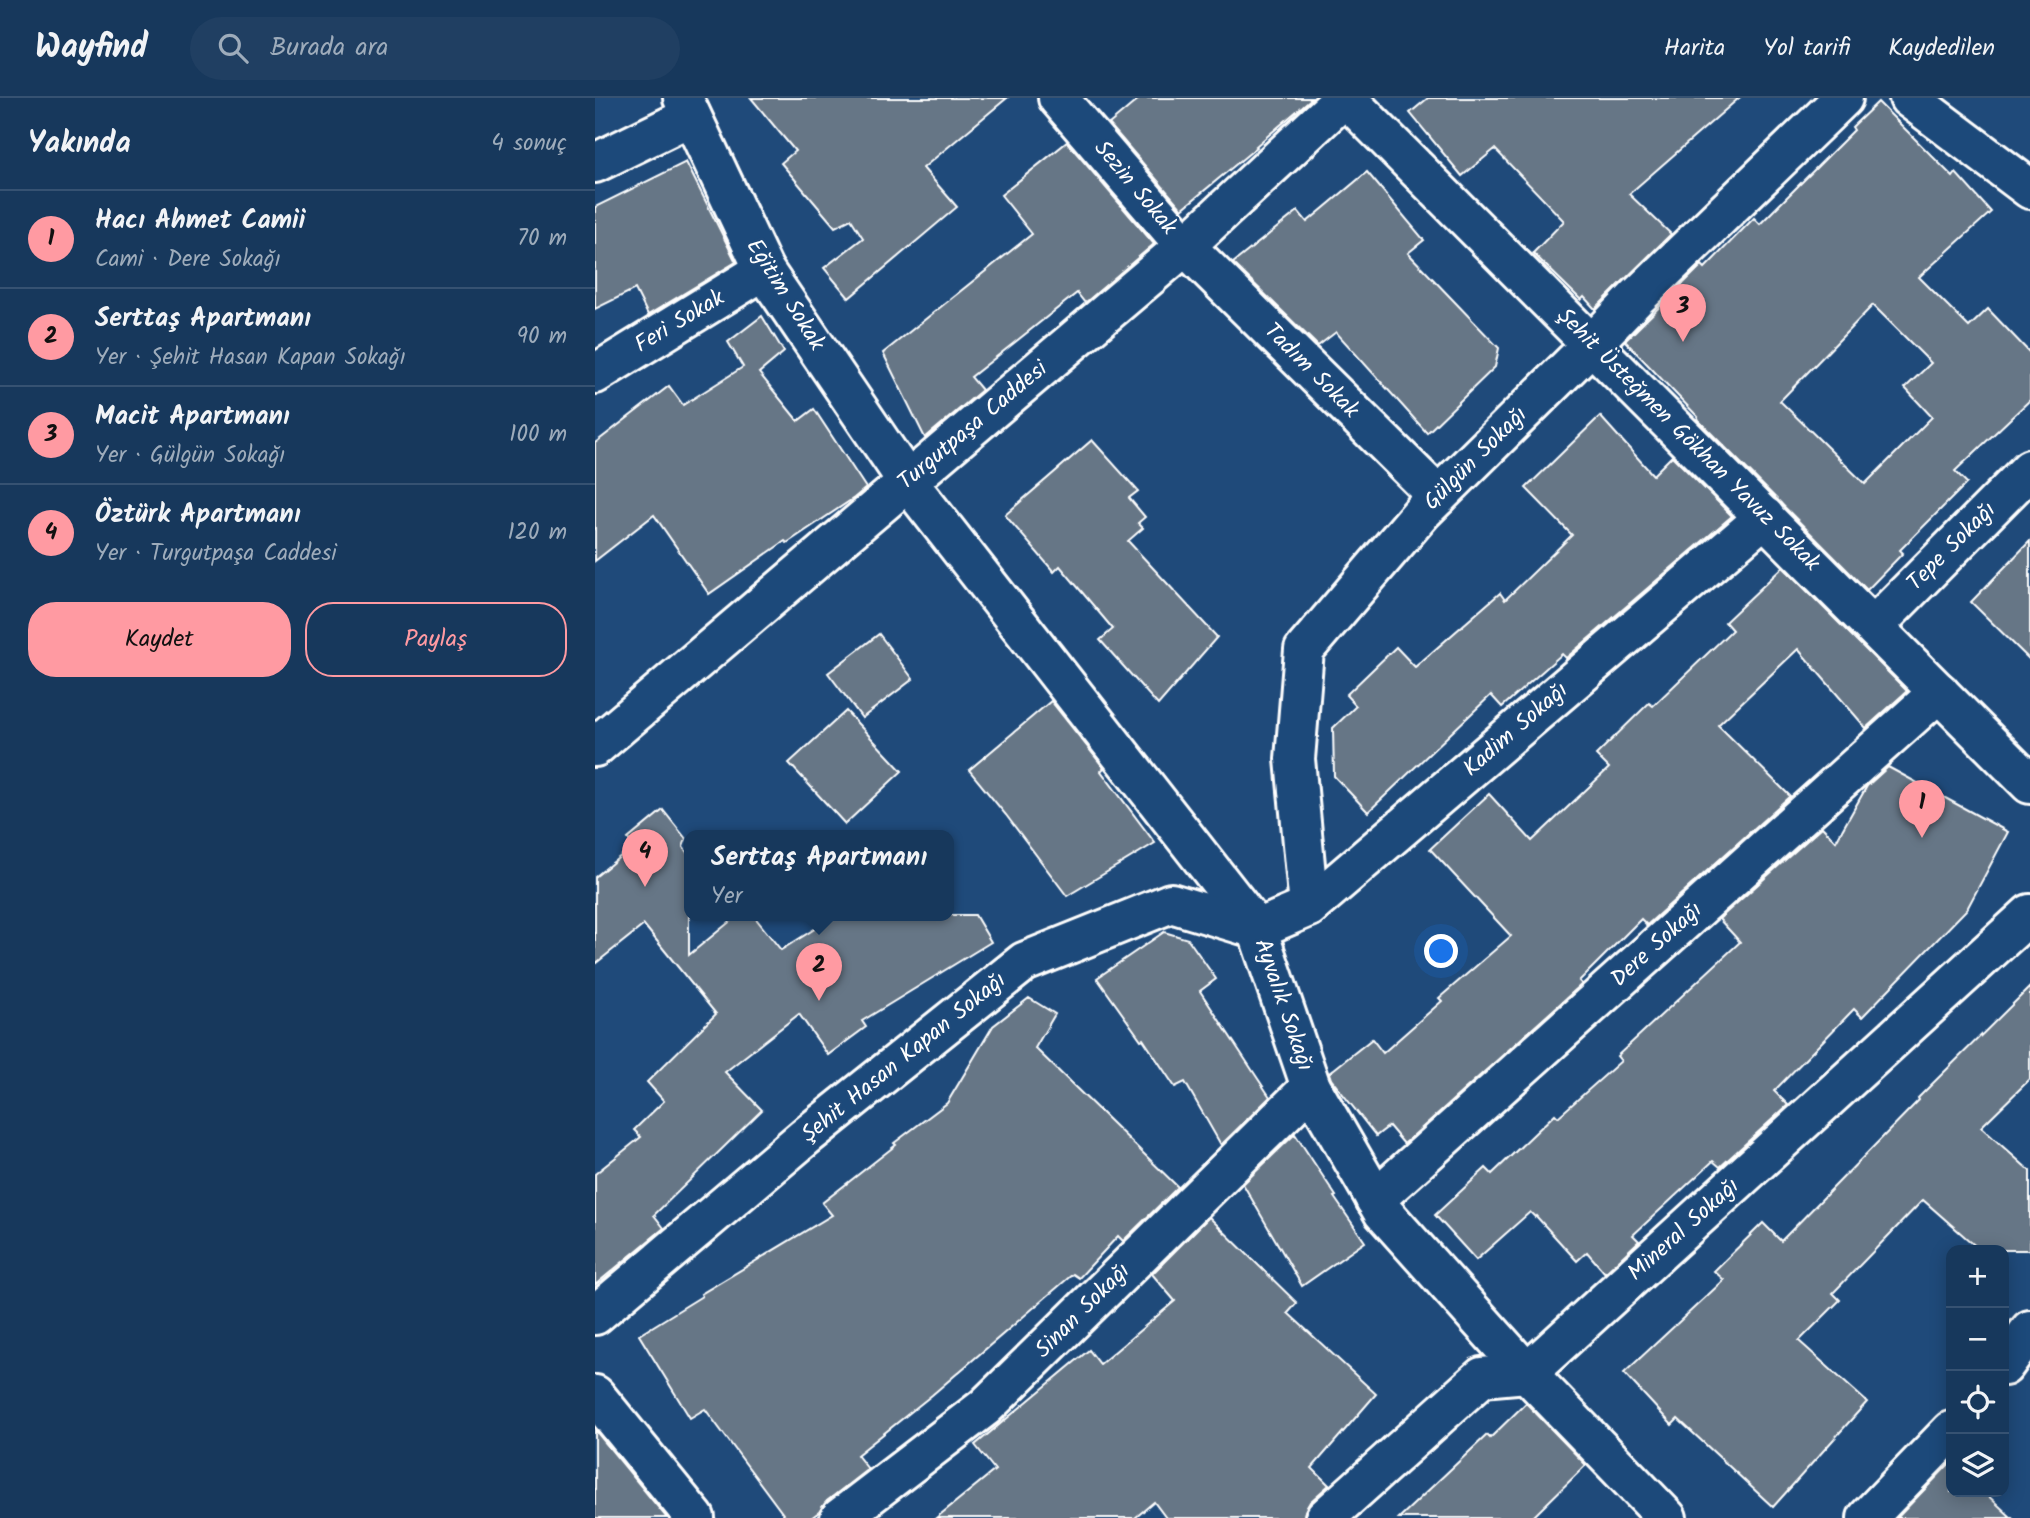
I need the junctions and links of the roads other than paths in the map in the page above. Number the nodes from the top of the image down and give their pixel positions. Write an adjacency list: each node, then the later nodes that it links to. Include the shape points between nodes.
1 (1058, 98): 8 (street, Sezin Sokak)
2 (1345, 98): 8 (street, Turgutpaşa Caddesi); 10 (street, Şehit Üsteğmen Gökhan Yavuz Sokak)
3 (1843, 98): 10 (street, Gülgün Sokağı)
4 (1909, 98): 7 (street)
5 (687, 107): 6 (street); 9 (street, Eğitim Sokak)
6 (595, 163)
7 (2030, 189)
8 (1185, 246): 13 (street, Turgutpaşa Caddesi); 14 (street, Tadım Sokak)
9 (764, 270): 11 (street, Feri Sokak); 13 (street, Eğitim Sokak)
10 (1592, 344): 14 (street, Gülgün Sokağı); 15 (street, Şehit Üsteğmen Gökhan Yavuz Sokak)
11 (595, 374)
12 (2030, 468): 16 (street, Tepe Sokağı)
13 (907, 481): 18 (street, Turgutpaşa Caddesi); 22 (street, Ayvalık Sokağı)
14 (1438, 496): 20 (street, Gülgün Sokağı, via 1304,650 1295,759)
15 (1765, 517): 16 (street, Şehit Üsteğmen Gökhan Yavuz Sokak); 20 (street, Kadim Sokağı)
16 (1874, 626): 17 (street, Şehit Üsteğmen Gökhan Yavuz Sokak)
17 (1939, 692): 19 (street, Şehit Üsteğmen Gökhan Yavuz Sokak); 24 (street, Dere Sokağı)
18 (595, 747)
19 (2030, 784)
20 (1309, 907): 22 (street, Kadim Sokağı)
21 (2030, 914): 28 (street, Mineral Sokağı)
22 (1257, 929): 23 (street, Ayvalık Sokağı); 25 (street, Şehit Hasan Kapan Sokağı, via 1171,903 1024,962 804,1137)
23 (1311, 1087): 24 (street, Ayvalık Sokağı); 32 (street, Sinan Sokağı, via 985,1407)
24 (1375, 1199): 28 (street, Ayvalık Sokağı)
25 (595, 1315)
26 (2030, 1330): 27 (street)
27 (2009, 1359)
28 (1527, 1373): 33 (street, via 1482,1377); 34 (street, Ayvalık Sokağı)
29 (595, 1395): 31 (street)
30 (1949, 1434): 35 (street)
31 (695, 1518)
32 (839, 1518)
33 (1325, 1518)
34 (1667, 1518)
35 (1867, 1518)

